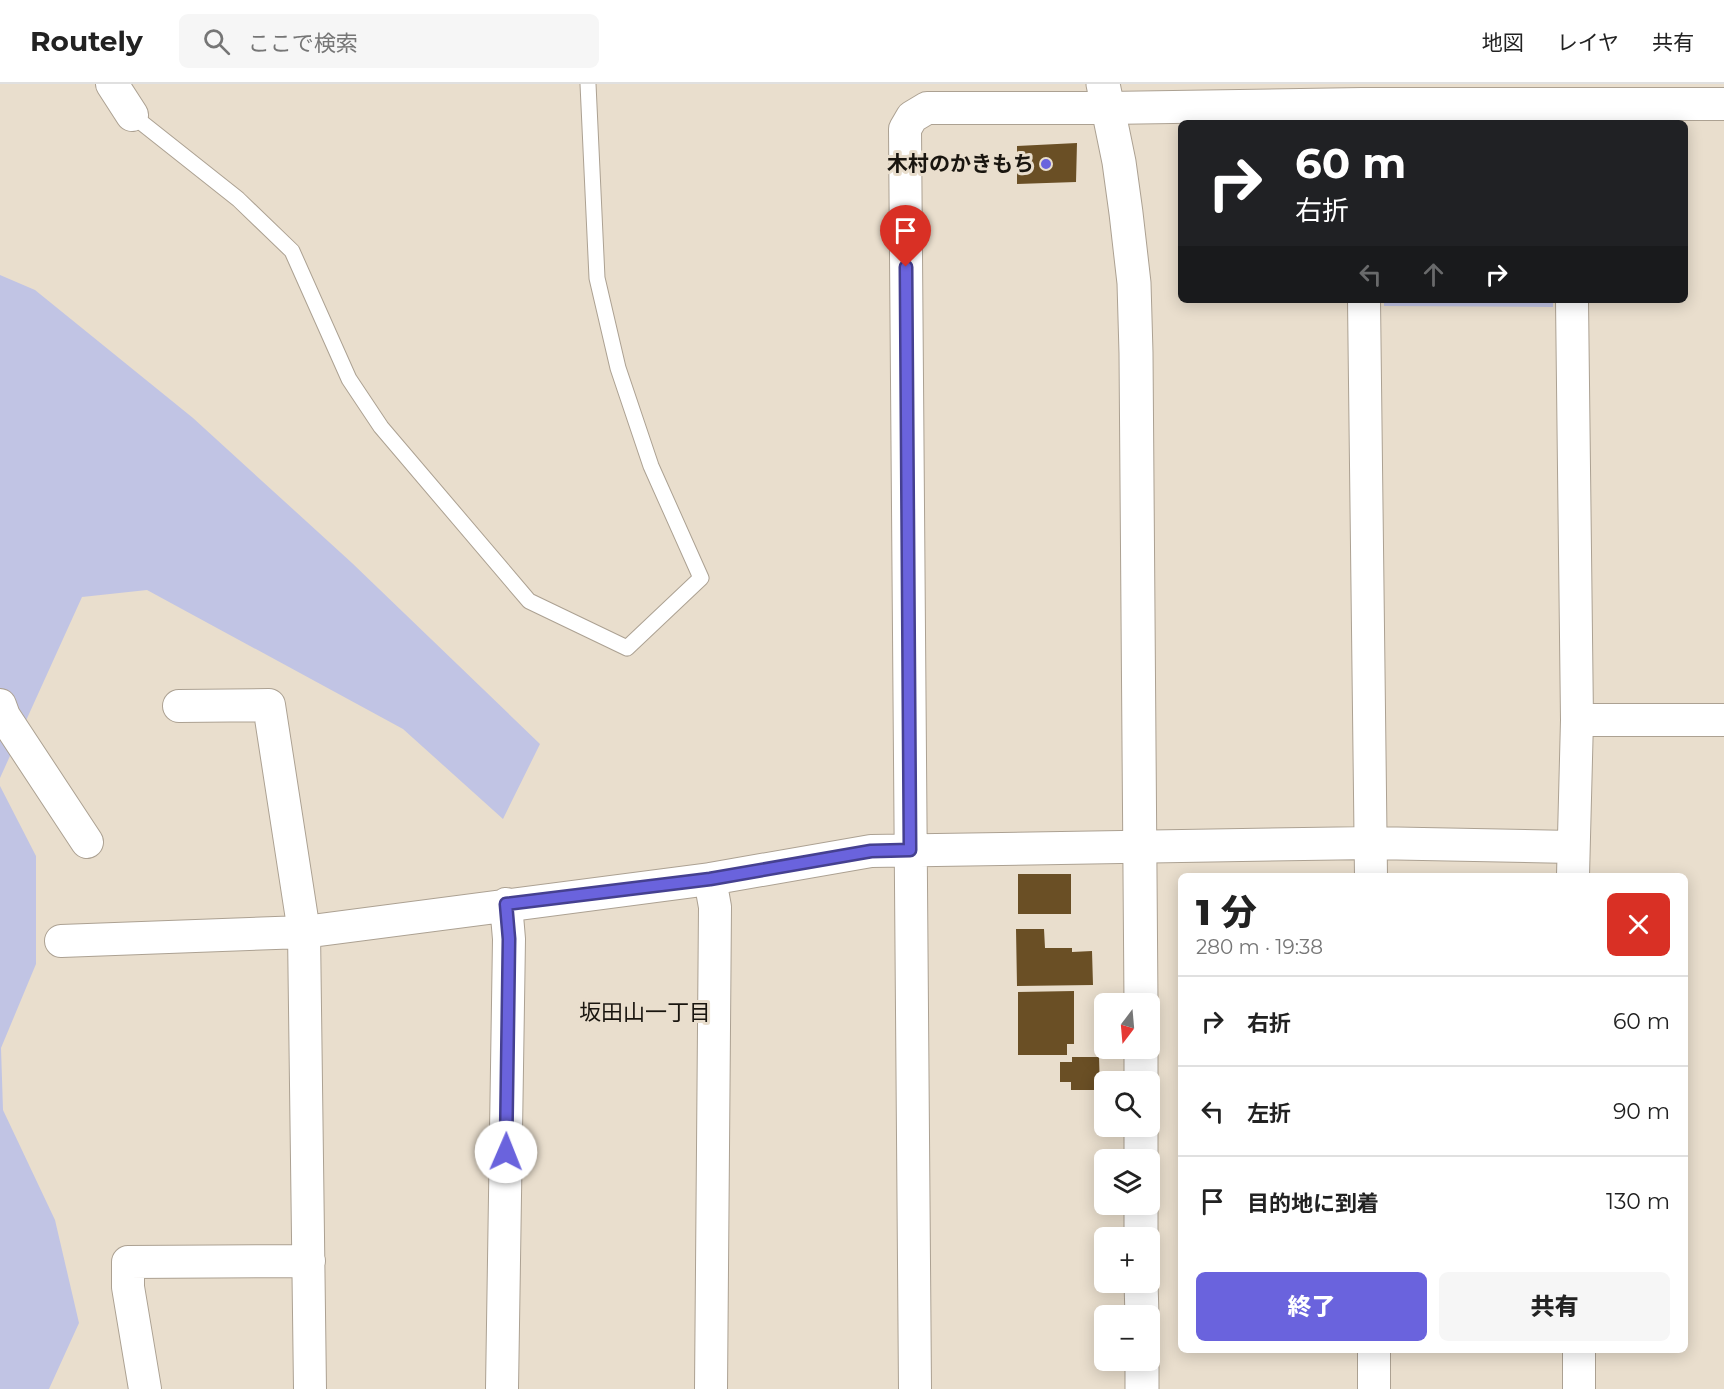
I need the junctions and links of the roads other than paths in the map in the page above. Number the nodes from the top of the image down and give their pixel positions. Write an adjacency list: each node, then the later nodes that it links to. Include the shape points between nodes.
1 (112, 84): 7 (street)
2 (588, 84): 7 (lane, via 597,278 618,368 651,466 701,578 627,648 529,601 381,427 349,379 292,251 238,199)
3 (1105, 96): 6 (street); 16 (street, via 1119,162 1134,283); 17 (street, via 927,108 912,117 905,129)
4 (1570, 104): 5 (street); 6 (street)
5 (1724, 104)
6 (1362, 113)
7 (132, 115)
8 (1365, 303): 15 (street)
9 (1572, 303): 12 (street)
10 (0, 705): 14 (street, via 3,716)
11 (179, 706): 22 (street, via 269,705)
12 (1577, 720): 13 (street); 18 (street)
13 (1724, 720)
14 (87, 842)
15 (1371, 843): 16 (street); 18 (street); 19 (street)
16 (1141, 846): 17 (street); 24 (street)
17 (910, 850): 20 (street, via 871,851); 33 (street)
18 (1572, 861)
19 (1371, 873)
20 (710, 879): 21 (street); 32 (street, via 715,907)
21 (506, 904): 22 (street); 31 (street, via 509,939)
22 (304, 932): 23 (street); 25 (street)
23 (61, 941)
24 (1141, 993)
25 (309, 1261): 29 (street, via 128,1262 128,1287); 30 (street)
26 (1374, 1353): 35 (street)
27 (1579, 1353): 36 (street)
28 (1142, 1371): 34 (street)
29 (145, 1389)
30 (310, 1389)
31 (502, 1389)
32 (711, 1389)
33 (915, 1389)
34 (1142, 1389)
35 (1374, 1389)
36 (1579, 1389)

